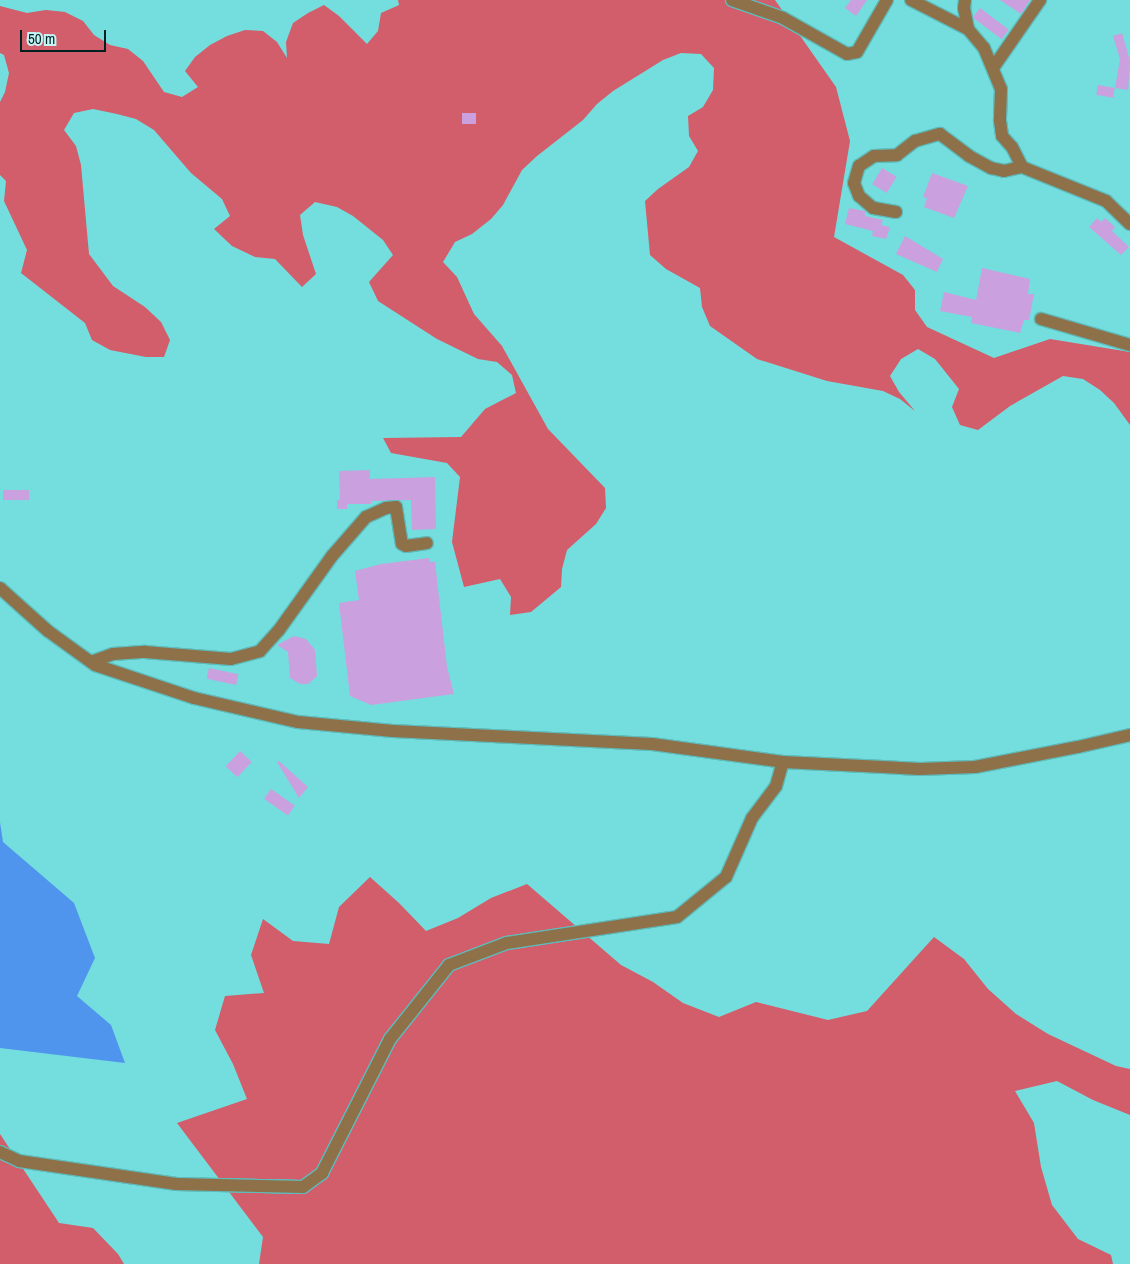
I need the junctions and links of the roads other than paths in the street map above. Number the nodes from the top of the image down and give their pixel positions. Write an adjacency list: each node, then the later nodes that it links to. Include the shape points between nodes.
1 (732, 0): 2 (street, via 783,18 847,54 857,52)
2 (887, 0)
3 (911, 0): 6 (street)
4 (965, 0): 6 (street)
5 (1040, 0): 7 (street)
6 (968, 29): 7 (street, via 984,48)
7 (993, 68): 8 (street, via 1001,89 1002,136)
8 (1022, 167): 9 (street, via 1004,172 991,168 940,134 915,141 897,155 874,156 859,166 854,183 859,196 873,208); 10 (street, via 1106,201)
9 (896, 212)
10 (1130, 224)
11 (1041, 318): 12 (street)
12 (1130, 345)
13 (427, 543): 15 (street, via 402,544 396,507 386,508 366,516 260,650 230,659 145,652 112,654)
14 (0, 588): 15 (street, via 48,631)
15 (91, 662): 17 (street, via 194,698 298,722 393,731 652,744)
16 (1130, 735): 17 (street, via 975,767 920,769)
17 (783, 762): 18 (street, via 776,786 752,818 726,877 677,917 507,943 449,965 390,1039 322,1173 303,1187 176,1184 19,1161)
18 (0, 1152)

